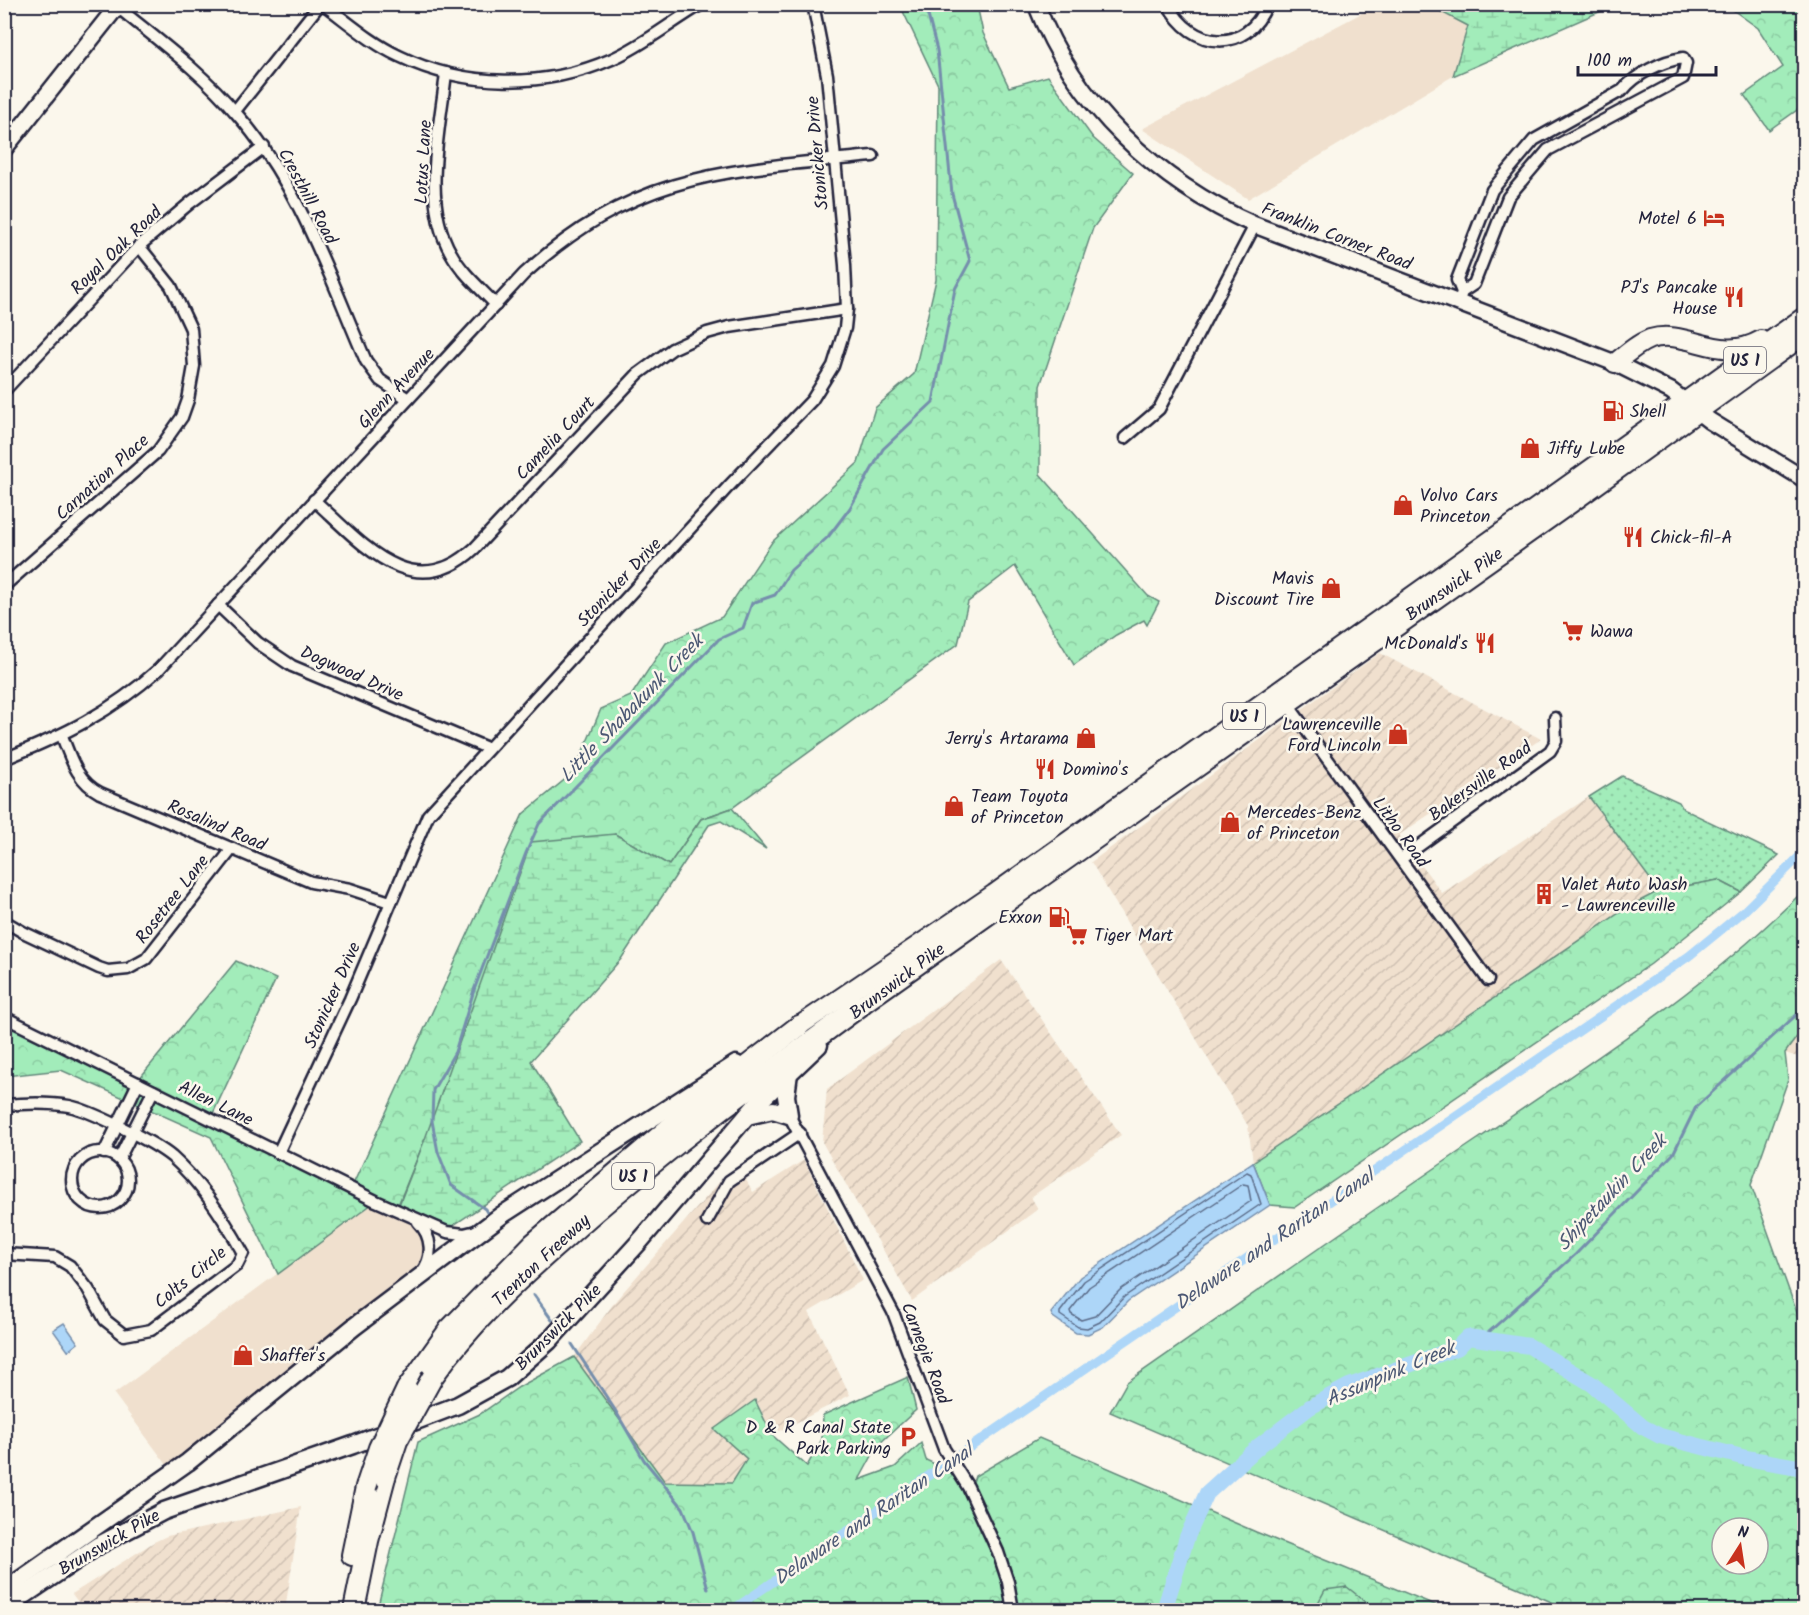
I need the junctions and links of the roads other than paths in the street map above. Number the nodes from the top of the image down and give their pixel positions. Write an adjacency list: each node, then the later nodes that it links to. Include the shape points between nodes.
1 (322, 4): 8 (street, via 383,47); 11 (street)
2 (702, 4): 8 (street, via 632,49 566,75 492,81)
3 (813, 4): 17 (street, Stonicker Drive, via 827,75)
4 (1036, 4): 22 (main road, Franklin Corner Road, via 1078,83 1133,147 1200,198)
5 (1168, 4): 6 (street, via 1188,31 1199,37 1229,40 1249,31)
6 (1268, 4)
7 (117, 5): 11 (street, Cresthill Road, via 192,67); 15 (main road)
8 (446, 73): 27 (street, Lotus Lane, via 434,187 438,221 460,267)
9 (1620, 92): 10 (street); 10 (street, via 1632,79 1674,59 1683,58 1686,63 1683,78); 12 (street)
10 (1627, 108): 13 (street)
11 (235, 111): 14 (street, Cresthill Road)
12 (1568, 121): 13 (street); 18 (street, via 1534,140)
13 (1575, 136): 19 (street, via 1548,150)
14 (264, 147): 23 (street, Royal Oak Road); 33 (street, Cresthill Road, via 304,217 366,361 380,380)
15 (4, 149)
16 (873, 156): 17 (street, Glenn Avenue)
17 (834, 160): 27 (street, Glenn Avenue, via 725,171 643,195 569,237 530,268); 28 (street, Stonicker Drive)
18 (1501, 180): 19 (street); 20 (street, via 1492,190)
19 (1515, 187): 21 (street)
20 (1483, 214): 21 (street); 24 (street)
21 (1499, 221): 25 (street)
22 (1255, 225): 26 (main road, Franklin Corner Road); 35 (street, via 1159,409)
23 (139, 246): 32 (street, Royal Oak Road); 38 (street, Carnation Place, via 179,299 191,329 194,366 189,400 158,451)
24 (1469, 250): 25 (street); 26 (street, via 1457,280)
25 (1485, 256): 26 (street, via 1474,284)
26 (1460, 298): 31 (main road, Franklin Corner Road)
27 (496, 305): 33 (street, Glenn Avenue)
28 (847, 309): 37 (street, Camelia Court, via 729,327 672,349 638,374 475,548 441,569 414,572 391,565); 43 (street, Stonicker Drive, via 833,366 812,400)
29 (1804, 316): 31 (highway, via 1744,348 1657,338 1639,344); 34 (highway, Brunswick Pike / US 1)
30 (1804, 335): 34 (highway, Brunswick Pike / US 1)
31 (1615, 363): 34 (main road, Franklin Corner Road, via 1671,391)
32 (4, 391)
33 (408, 399): 37 (street, Glenn Avenue)
34 (1691, 406): 36 (main road, Franklin Corner Road); 40 (highway, Brunswick Pike / US 1, via 1569,504); 52 (highway, Brunswick Pike / US 1)
35 (1125, 438)
36 (1804, 479)
37 (314, 500): 39 (street, Glenn Avenue)
38 (4, 586)
39 (218, 605): 42 (street, Glenn Avenue, via 136,689); 43 (street, Dogwood Drive, via 258,643 292,666)
40 (1287, 702): 46 (street, Litho Road); 50 (highway, Brunswick Pike / US 1)
41 (1555, 718): 46 (street, Bakersville Road, via 1556,741 1550,752)
42 (62, 736): 44 (street, Glenn Avenue); 45 (street, Rosalind Road, via 78,774 92,789)
43 (488, 748): 47 (street, Stonicker Drive, via 428,815)
44 (4, 759)
45 (232, 849): 47 (street, Rosalind Road, via 311,882); 48 (street, Rosetree Lane, via 150,954 128,969 99,969)
46 (1401, 859): 49 (street, Litho Road)
47 (390, 902): 63 (street, Stonicker Drive)
48 (4, 921)
49 (1488, 980)
50 (860, 1006): 53 (main road, Brunswick Pike); 73 (highway, Trenton Freeway / US 1, bridge, via 636,1174 491,1305 452,1349 397,1440 368,1541)
51 (4, 1017): 54 (street, Allen Lane)
52 (799, 1026): 67 (main road, Brunswick Pike, via 586,1159); 72 (highway, Trenton Freeway / US 1, bridge, via 694,1107 534,1243 449,1330 407,1389 379,1448 366,1487)
53 (789, 1073): 57 (main road); 58 (main road, Brunswick Pike)
54 (138, 1083): 55 (street, Allen Lane); 59 (street)
55 (153, 1091): 61 (street); 63 (street, Allen Lane)
56 (4, 1105): 59 (street, Colts Circle, via 70,1106)
57 (789, 1115): 58 (main road, via 773,1110); 60 (street, Carnegie Road)
58 (747, 1116): 71 (main road, Brunswick Pike, via 549,1341 507,1378 458,1405 164,1510 99,1545)
59 (116, 1126): 61 (street, Colts Circle); 62 (street)
60 (800, 1133): 66 (street, via 729,1180); 74 (street, Carnegie Road, via 884,1292 944,1449 968,1486 998,1552)
61 (132, 1134): 64 (street); 68 (street, Colts Circle, via 171,1156 193,1180 229,1226 243,1253 237,1265 151,1330 124,1335 105,1320 70,1266 55,1257)
62 (104, 1153): 64 (street); 64 (street, via 85,1156 74,1170 72,1179 77,1196 91,1207 110,1206 124,1194 128,1176)
63 (278, 1153): 65 (street, Allen Lane)
64 (119, 1159)
65 (413, 1218): 67 (street, Allen Lane, via 453,1234); 69 (street, via 429,1241 429,1259)
66 (707, 1221)
67 (484, 1228): 69 (main road, Brunswick Pike)
68 (4, 1254)
69 (419, 1276): 70 (main road, Brunswick Pike, via 188,1462)
70 (4, 1591)
71 (4, 1609)
72 (341, 1611)
73 (354, 1611)
74 (1013, 1611)

